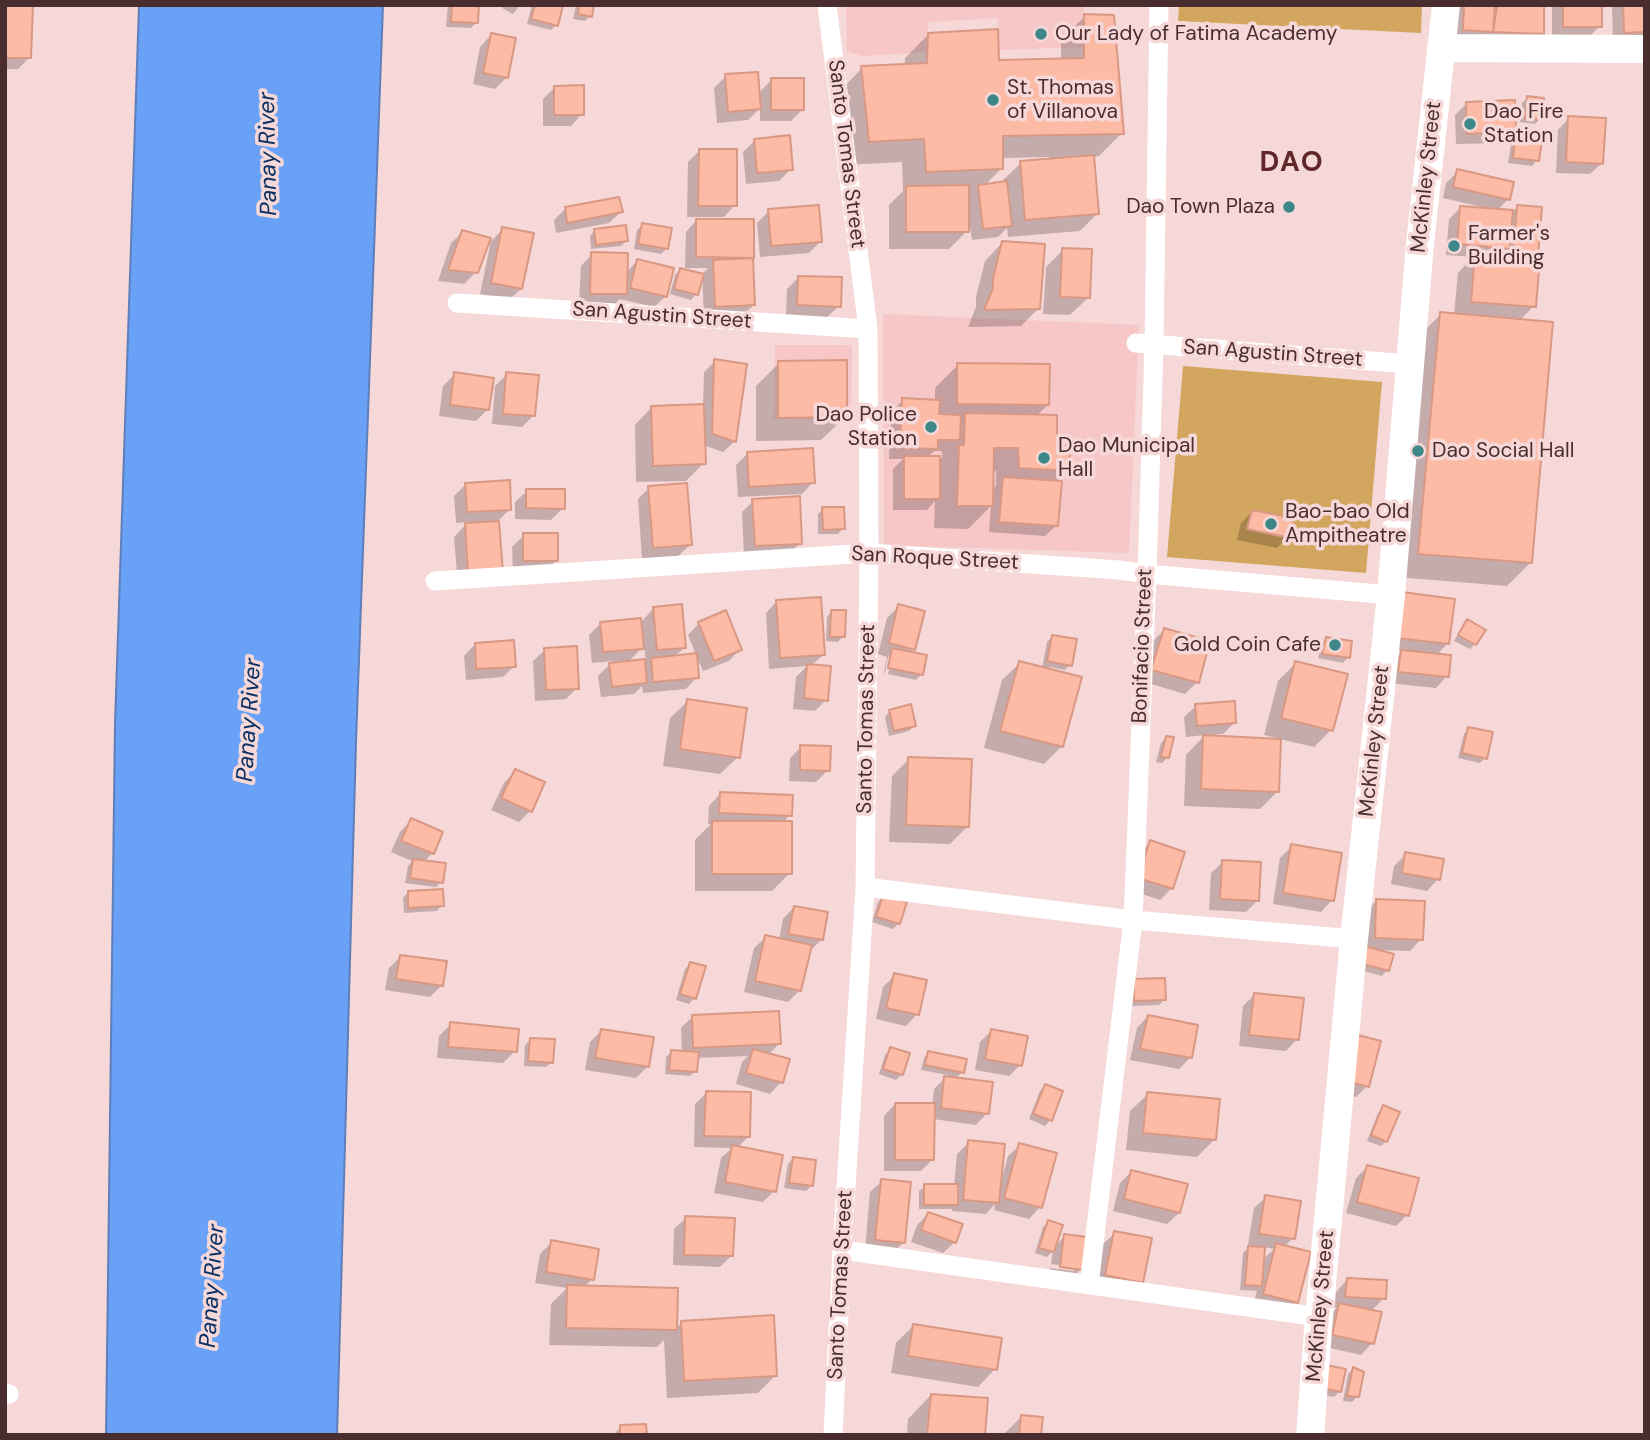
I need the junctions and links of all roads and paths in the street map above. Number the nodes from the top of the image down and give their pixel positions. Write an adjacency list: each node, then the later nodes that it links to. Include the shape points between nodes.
1 (827, 5): 7 (street, Santo Tomas Street)
2 (1158, 5): 8 (street, Bonifacio Street)
3 (1446, 5): 4 (street, McKinley Street)
4 (1441, 48): 5 (street); 9 (street, McKinley Street)
5 (1645, 49)
6 (457, 303): 7 (street, San Agustin Street)
7 (868, 328): 10 (street, Santo Tomas Street)
8 (1145, 344): 9 (street, San Agustin Street); 11 (street, Bonifacio Street)
9 (1410, 364): 13 (street, McKinley Street)
10 (869, 553): 11 (street, San Roque Street); 12 (street, San Roque Street); 14 (street, Santo Tomas Street)
11 (1147, 574): 13 (street, San Roque Street); 15 (street, Bonifacio Street)
12 (435, 581)
13 (1391, 596): 16 (street, McKinley Street)
14 (865, 887): 15 (street); 17 (street, Santo Tomas Street)
15 (1133, 920): 16 (street); 18 (street, Bonifacio Street)
16 (1354, 939): 19 (street, McKinley Street)
17 (842, 1250): 18 (street); 20 (street, Santo Tomas Street)
18 (1089, 1285): 19 (street)
19 (1319, 1317): 21 (street, McKinley Street)
20 (833, 1435)
21 (1310, 1435)

